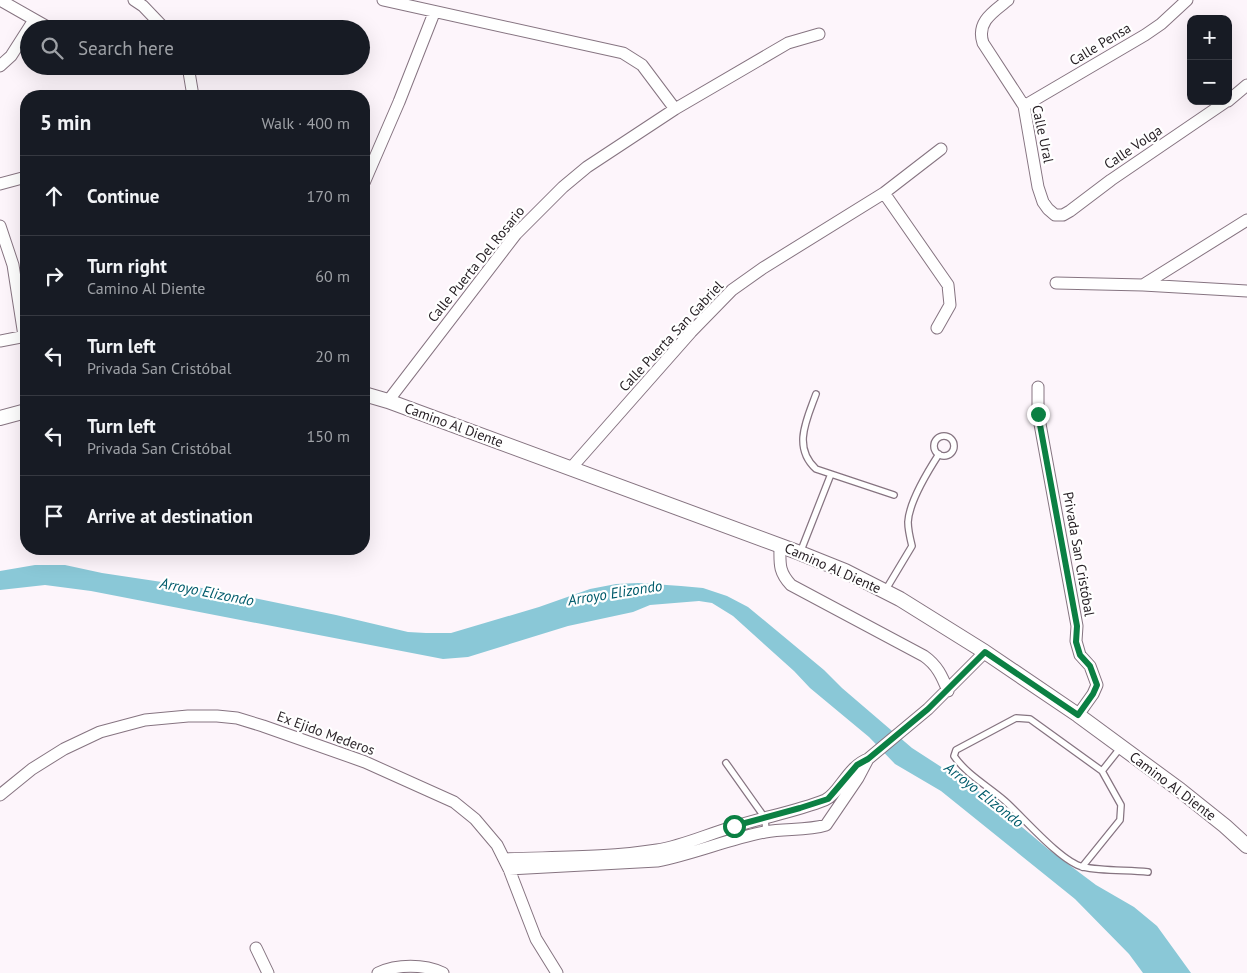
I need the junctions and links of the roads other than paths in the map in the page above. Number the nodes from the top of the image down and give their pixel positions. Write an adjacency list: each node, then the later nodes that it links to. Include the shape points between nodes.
1 (0, 0): 7 (street)
2 (134, 0): 8 (street)
3 (383, 0): 6 (street)
4 (1008, 0): 17 (street, Calle Ural, via 991,14 980,34 983,44)
5 (1187, 0): 17 (street, Calle Pensa, via 1161,24)
6 (434, 13): 18 (street, via 623,53 642,65); 20 (street)
7 (34, 20)
8 (156, 20)
9 (820, 34): 18 (street, Calle Puerta Del Rosario, via 788,43)
10 (20, 42): 11 (street)
11 (0, 66)
12 (190, 75): 14 (street)
13 (1247, 85): 15 (street, Calle Volga)
14 (192, 90)
15 (1232, 98)
16 (1222, 105): 24 (street, Calle Volga, via 1070,211)
17 (1024, 106): 24 (street, Calle Ural, via 1038,187 1043,202)
18 (675, 109): 37 (street, Calle Puerta Del Rosario, via 587,167 542,207 516,234)
19 (941, 148): 23 (street, Calle Puerta San Gabriel)
20 (370, 169)
21 (20, 179): 22 (street)
22 (0, 184)
23 (884, 193): 31 (street, via 948,285 950,305); 41 (street, Calle Puerta San Gabriel, via 732,290)
24 (1055, 215)
25 (1247, 220): 28 (street)
26 (0, 226): 30 (street, via 13,265)
27 (1056, 283): 28 (street)
28 (1143, 285): 29 (street)
29 (1247, 291)
30 (20, 306)
31 (937, 328)
32 (20, 337): 33 (street)
33 (0, 341)
34 (1038, 387): 49 (street, Privada San Cristóbal, via 1038,414 1077,626 1076,642 1097,685)
35 (816, 394): 42 (lane, via 802,438 803,451 816,469)
36 (370, 396): 37 (street, Camino Al Diente)
37 (388, 401): 41 (street, Camino Al Diente)
38 (20, 413): 39 (street)
39 (0, 418)
40 (939, 454): 46 (lane, via 925,476 909,515 912,546)
41 (571, 468): 44 (street, Camino Al Diente)
42 (831, 474): 43 (lane); 45 (lane)
43 (894, 495)
44 (780, 545): 45 (street, Camino Al Diente); 48 (street, via 780,568 791,584 924,656 934,663)
45 (800, 553): 46 (street, Camino Al Diente)
46 (885, 591): 47 (street, Camino Al Diente)
47 (985, 652): 48 (street); 49 (street, Camino Al Diente)
48 (948, 691): 51 (street)
49 (1078, 715): 50 (street, Camino Al Diente)
50 (1121, 747): 53 (lane); 61 (street, Camino Al Diente, via 1180,790)
51 (871, 756): 55 (street, via 857,765); 57 (street)
52 (726, 763): 58 (lane)
53 (1102, 770): 64 (lane, via 1121,805 1120,820); 64 (lane, via 1030,719 1016,718 956,750 954,756 960,766 1005,801 1045,840)
54 (0, 795): 63 (street, Ex Ejido Mederos, via 32,769 100,732 145,720 188,716 237,718 365,762 454,802 497,845)
55 (828, 799): 56 (street); 57 (street)
56 (800, 808): 58 (street); 59 (street)
57 (837, 810): 59 (street, via 826,825)
58 (765, 818): 60 (lane); 62 (street)
59 (801, 829): 60 (street)
60 (766, 832): 62 (street, via 658,861)
61 (1247, 846)
62 (625, 859): 63 (street)
63 (506, 864): 70 (street, Ex Ejido Mederos, via 536,939)
64 (1082, 867): 65 (lane)
65 (1148, 872)
66 (256, 948): 67 (street)
67 (268, 973)
68 (378, 973): 69 (street, via 398,967)
69 (443, 973)
70 (556, 973)

